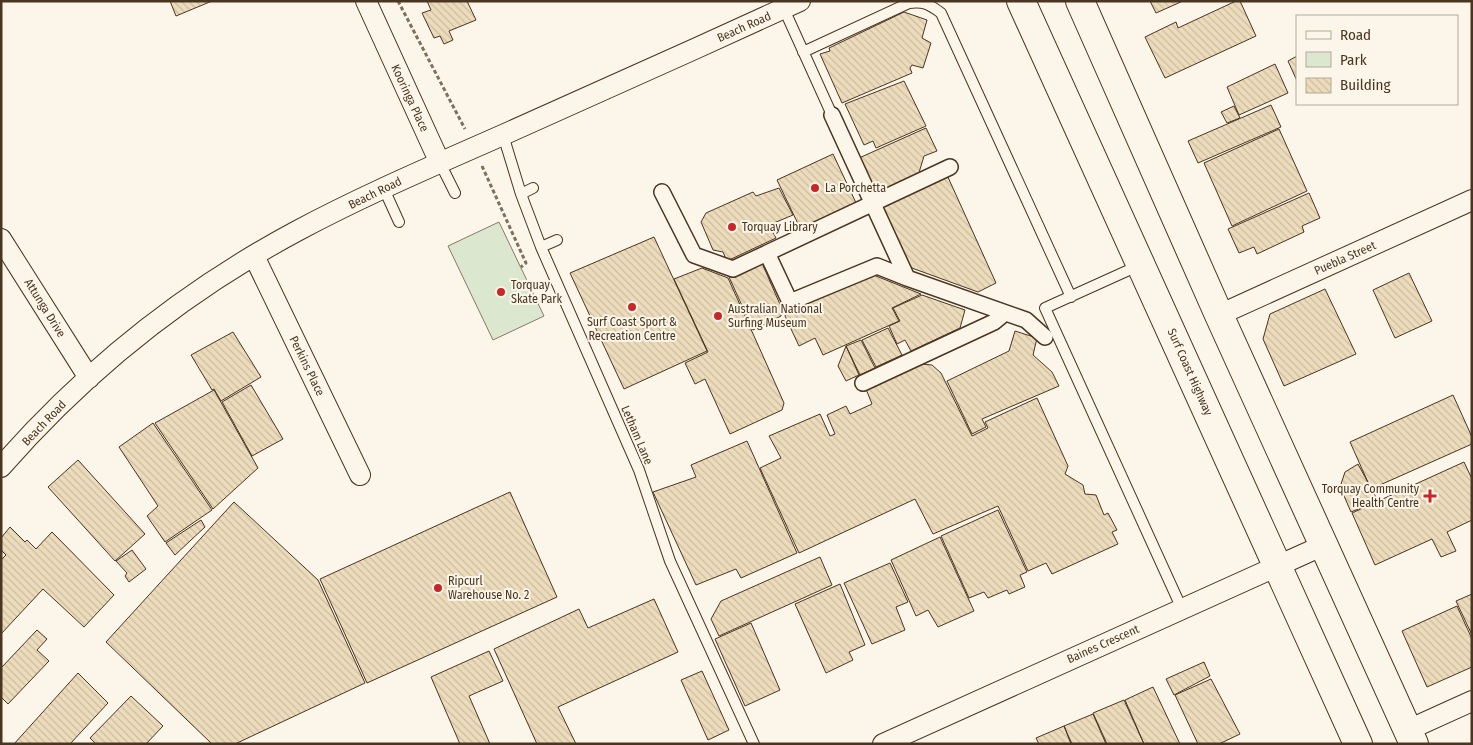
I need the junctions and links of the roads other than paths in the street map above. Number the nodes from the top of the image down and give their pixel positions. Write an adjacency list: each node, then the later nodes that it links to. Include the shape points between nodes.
1 (366, 1): 8 (street, Kooringa Place)
2 (1021, 1): 23 (main road, Surf Coast Highway)
3 (1080, 1): 27 (main road)
4 (790, 4): 5 (lane); 7 (street, Beach Road)
5 (804, 52): 6 (lane); 25 (lane, via 909,4 929,4 941,12)
6 (832, 115): 16 (street)
7 (502, 135): 8 (street, Beach Road); 14 (lane, Letham Lane)
8 (440, 163): 10 (street, Beach Road); 13 (lane, Kooringa Place)
9 (950, 167): 16 (street)
10 (384, 188): 17 (lane); 22 (street, Beach Road, via 296,231)
11 (533, 188): 14 (lane)
12 (662, 192): 21 (street, via 694,255 733,269)
13 (455, 193)
14 (521, 194): 20 (lane, Letham Lane)
15 (1472, 200): 27 (street, Puebla Street)
16 (873, 203): 21 (street); 24 (street)
17 (399, 222)
18 (1, 239): 29 (street, Attunga Drive)
19 (557, 240): 20 (lane)
20 (541, 247): 38 (lane, Letham Lane, via 639,470 670,561)
21 (767, 253): 24 (street, via 790,302 877,266)
22 (254, 256): 29 (street, Beach Road, via 167,314); 32 (street, Perkins Place)
23 (1140, 264): 25 (lane); 34 (main road, Surf Coast Highway)
24 (907, 278): 26 (street)
25 (1071, 296): 35 (lane, via 1045,308)
26 (1005, 313): 28 (street, via 1026,320); 30 (street, via 994,322)
27 (1219, 315): 33 (main road)
28 (1045, 337)
29 (89, 378): 31 (street, Beach Road)
30 (863, 383)
31 (1, 467)
32 (360, 475)
33 (1324, 545): 34 (street, Baines Crescent); 37 (main road)
34 (1278, 566): 35 (street, Baines Crescent); 40 (main road, Surf Coast Highway)
35 (1182, 609): 39 (street, Baines Crescent)
36 (1472, 701): 37 (street)
37 (1411, 737)
38 (754, 744)
39 (883, 744)
40 (1358, 744)

